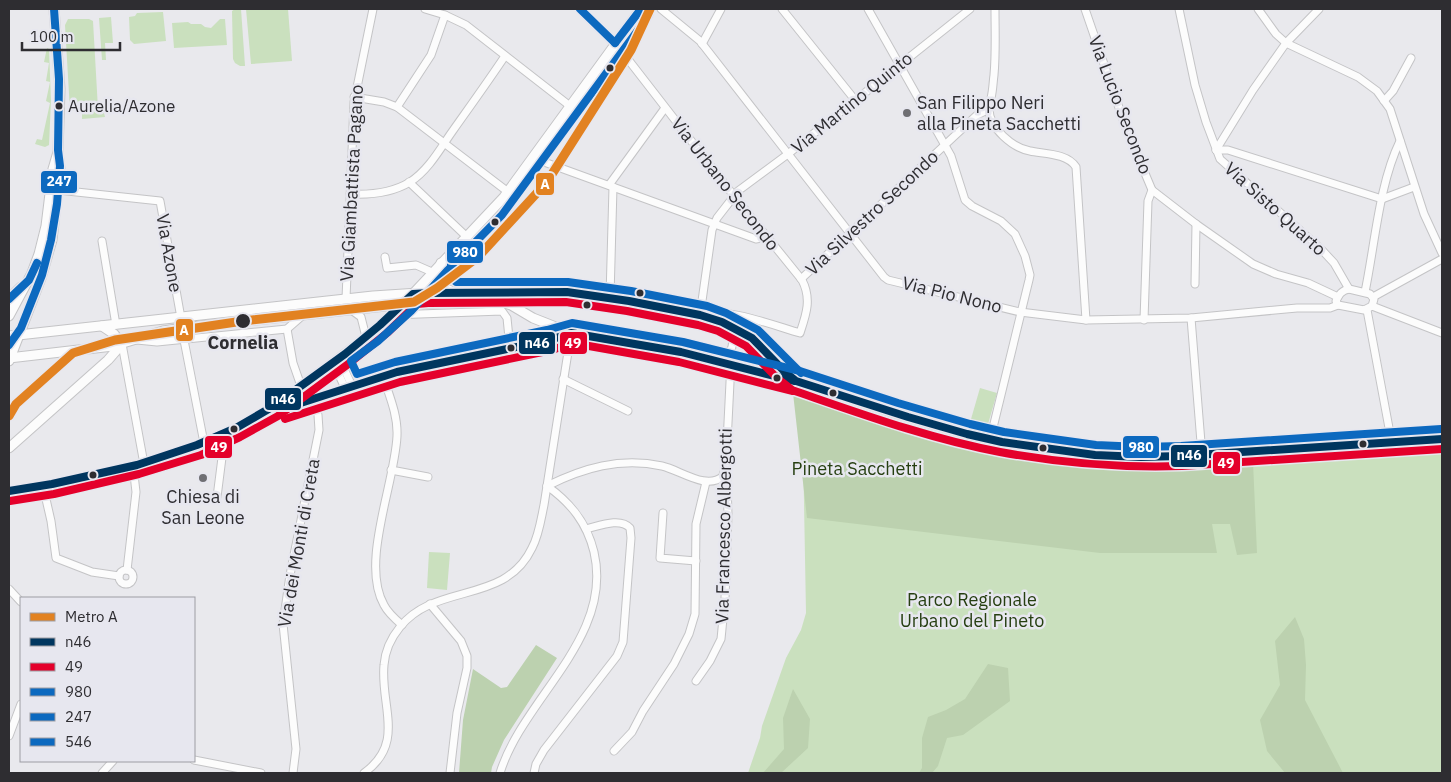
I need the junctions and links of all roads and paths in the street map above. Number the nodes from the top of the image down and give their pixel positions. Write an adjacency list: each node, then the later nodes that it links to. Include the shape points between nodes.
1 (54, 9): 34 (main road, via 60,89)
2 (373, 9): 23 (street, Via Giambattista Pagano)
3 (425, 9): 16 (street)
4 (580, 9): 17 (street, Via Urbano Secondo)
5 (641, 9): 17 (main road)
6 (661, 9): 19 (street, Via Pio Nono)
7 (721, 9): 19 (street)
8 (782, 9): 24 (street)
9 (868, 9): 22 (street)
10 (970, 9): 22 (street, Via Martino Quinto)
11 (994, 9): 29 (street, via 994,65)
12 (1085, 9): 41 (street, Via Lucio Secondo, via 1126,128)
13 (1179, 9): 33 (street, Via Sisto Quarto, via 1195,85)
14 (1258, 9): 18 (street)
15 (1319, 9): 18 (street)
16 (446, 15): 20 (street, via 470,28); 27 (street, via 431,55)
17 (615, 43): 26 (main road); 28 (street, Via Urbano Secondo)
18 (1286, 43): 25 (street, via 1358,77 1377,90); 33 (street)
19 (702, 44): 35 (street, Via Pio Nono)
20 (506, 56): 26 (street); 31 (street)
21 (1411, 58): 25 (street)
22 (899, 65): 24 (street, Via Martino Quinto); 32 (street)
23 (354, 97): 27 (street, via 384,102); 43 (street, Via Giambattista Pagano)
24 (855, 100): 35 (street, Via Martino Quinto)
25 (1384, 101): 30 (street, via 1390,108)
26 (570, 106): 36 (main road)
27 (397, 108): 31 (street)
28 (665, 108): 38 (street); 44 (street, Via Urbano Secondo)
29 (989, 109): 32 (street, Via Silvestro Secondo, via 977,115); 79 (street, via 996,127 1011,143 1024,150 1062,157 1076,167)
30 (1400, 141): 39 (street); 45 (street)
31 (445, 143): 37 (street); 42 (street)
32 (946, 146): 48 (street, Via Silvestro Secondo); 72 (street, via 964,200 1001,221 1020,243 1030,275)
33 (1216, 150): 45 (street, via 1228,150); 60 (street, Via Sisto Quarto, via 1220,159 1334,263)
34 (58, 152): 40 (main road); 58 (main road, via 43,239)
35 (788, 154): 44 (street, Via Martino Quinto); 48 (street, Via Pio Nono)
36 (533, 158): 38 (street); 42 (main road)
37 (409, 182): 43 (street, via 382,192); 50 (street)
38 (611, 186): 46 (street); 65 (street)
39 (1414, 187): 45 (street); 52 (street)
40 (58, 190): 77 (street, Via Azone, via 160,201); 87 (main road, via 54,228 44,269)
41 (1152, 190): 47 (street); 80 (street, Via Lucio Secondo, via 1148,201)
42 (508, 192): 50 (main road)
43 (350, 194): 67 (street, Via Giambattista Pagano)
44 (734, 196): 46 (street, Via Martino Quinto); 49 (street, Via Urbano Secondo)
45 (1382, 199): 62 (street)
46 (714, 224): 49 (street, via 756,239); 75 (street)
47 (1196, 224): 59 (street); 68 (street, via 1258,267 1308,283)
48 (850, 233): 57 (street, Via Silvestro Secondo); 72 (street, Via Pio Nono, via 888,280)
49 (767, 237): 57 (street, Via Urbano Secondo)
50 (467, 238): 55 (main road)
51 (102, 241): 81 (street)
52 (1442, 253)
53 (385, 257): 56 (street, via 387,268 416,265)
54 (1442, 259): 64 (street)
55 (441, 263): 56 (main road); 61 (main road, via 440,282 444,288)
56 (432, 272): 63 (main road)
57 (801, 278): 75 (street, Via Urbano Secondo, via 808,302 800,334 734,314)
58 (29, 280): 66 (main road); 76 (main road)
59 (1195, 284)
60 (1349, 289): 62 (street); 68 (street)
61 (454, 292): 63 (main road); 65 (main road, via 556,291)
62 (1365, 292): 64 (street)
63 (413, 294): 67 (main road); 69 (main road)
64 (1374, 297): 70 (street)
65 (610, 298): 75 (main road)
66 (9, 299)
67 (346, 299): 77 (main road)
68 (1338, 301): 70 (street); 78 (street, Via Pio Nono, via 1326,308)
69 (404, 304): 71 (main road); 74 (street); 86 (main road, via 500,302)
70 (1369, 308): 85 (street); 112 (street)
71 (350, 309): 73 (main road); 89 (street, via 361,317)
72 (1020, 312): 79 (street, Via Pio Nono); 109 (street)
73 (304, 314): 84 (street); 90 (main road, via 177,329)
74 (392, 315): 89 (street); 94 (street, via 502,311 507,318)
75 (700, 315): 82 (main road)
76 (9, 316)
77 (181, 318): 81 (main road)
78 (1191, 318): 80 (street, Via Pio Nono); 114 (street)
79 (1086, 320): 80 (street, Via Pio Nono)
80 (1144, 320)
81 (116, 325): 83 (main road)
82 (728, 325): 96 (street, via 733,339 732,349 725,356); 99 (main road, via 752,338)
83 (102, 326): 87 (main road); 92 (main road)
84 (287, 329): 91 (street); 103 (street, via 292,363)
85 (1442, 332)
86 (571, 333): 94 (street); 96 (main road); 101 (street)
87 (18, 335): 88 (main road); 93 (main road); 95 (main road)
88 (9, 336)
89 (366, 337): 97 (street)
90 (137, 340): 91 (street); 92 (main road)
91 (184, 340): 111 (street)
92 (122, 344): 95 (main road); 113 (main road); 115 (street)
93 (9, 345)
94 (510, 348): 100 (street)
95 (9, 359)
96 (711, 359): 98 (main road)
97 (336, 360): 103 (street); 104 (street)
98 (730, 364): 99 (street, via 736,359); 102 (main road); 118 (street, Via Francesco Albergotti)
99 (785, 372): 102 (main road)
100 (384, 376): 104 (street); 117 (street, via 397,427)
101 (563, 379): 106 (street); 122 (street)
102 (796, 381): 109 (main road)
103 (301, 386): 107 (street)
104 (348, 387): 105 (street)
105 (314, 399): 107 (street); 142 (street, Via dei Monti di Creta, via 319,430 283,624 296,747)
106 (628, 411)
107 (256, 418): 108 (street)
108 (225, 434): 111 (street); 124 (street)
109 (990, 440): 114 (main road, via 1095,454 1141,457)
110 (1442, 440): 112 (main road)
111 (204, 443): 115 (street)
112 (1392, 444): 114 (main road)
113 (9, 448)
114 (1202, 455)
115 (144, 464): 116 (street)
116 (133, 466): 121 (street); 128 (street, via 136,492)
117 (391, 470): 119 (street); 133 (street, via 376,553 375,578 384,605)
118 (723, 476): 120 (street); 134 (street, Via Francesco Albergotti, via 728,485 728,515 721,639)
119 (428, 478)
120 (706, 482): 122 (street, via 668,467 629,463 589,468); 127 (street, via 696,517)
121 (43, 486): 123 (street); 129 (street, via 56,558 92,572)
122 (547, 486): 126 (street, via 570,505); 132 (street, via 535,542 516,570 492,586)
123 (9, 491)
124 (217, 497)
125 (663, 513): 127 (street, via 660,558)
126 (586, 528): 145 (street, via 597,574 589,619 509,750); 146 (street, via 619,523 630,528 624,638 617,656 540,755)
127 (696, 561): 137 (street, via 695,614 689,634 674,664 642,711 634,730)
128 (127, 570): 129 (street); 129 (street, via 133,575 129,583 121,582)
129 (119, 576)
130 (9, 588): 131 (street)
131 (20, 601)
132 (430, 604): 133 (street); 144 (street, via 461,641 467,656)
133 (402, 625): 143 (street, via 391,640 384,662 388,741 379,758)
134 (696, 681)
135 (20, 707): 136 (street)
136 (9, 736)
137 (614, 751)
138 (195, 760): 141 (street)
139 (112, 762): 140 (street)
140 (102, 773)
141 (261, 773)
142 (293, 773)
143 (364, 773)
144 (450, 773)
145 (500, 773)
146 (534, 773)

